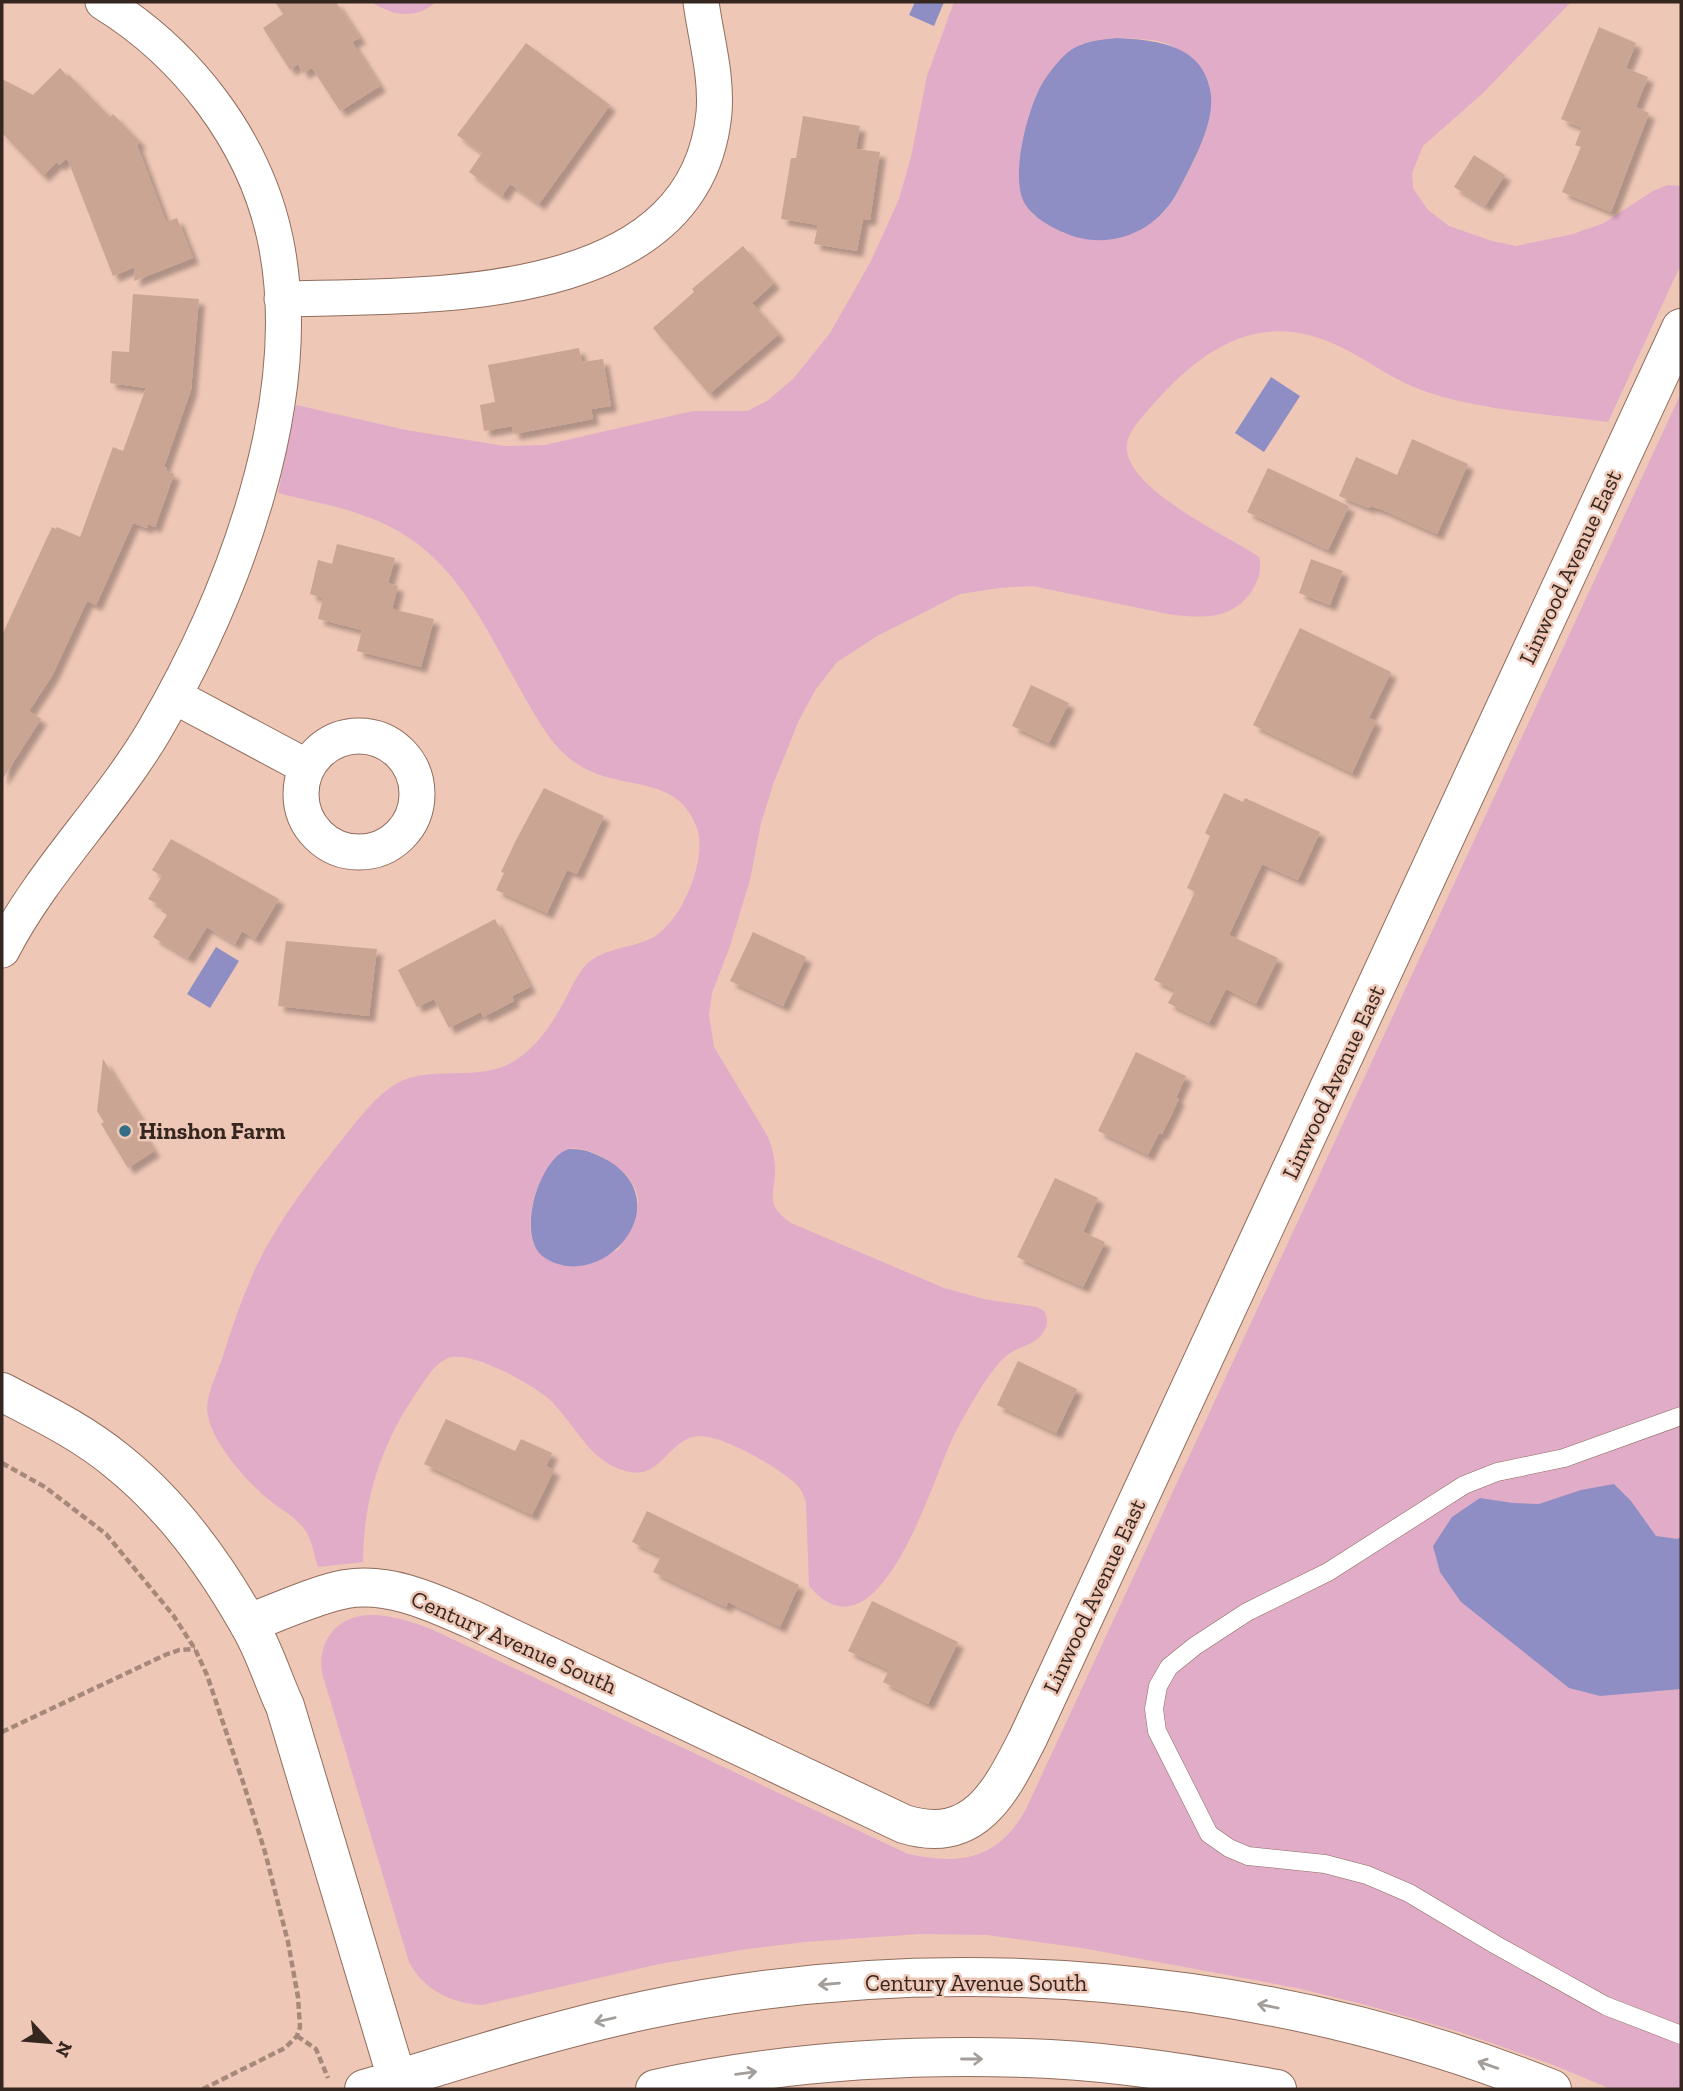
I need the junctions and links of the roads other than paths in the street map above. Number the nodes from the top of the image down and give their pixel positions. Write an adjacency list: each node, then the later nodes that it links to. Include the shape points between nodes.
1 (103, 2): 3 (street, via 176,60 230,131 268,214)
2 (701, 2): 3 (street, via 714,83 707,145 678,202 646,233 589,264 496,288)
3 (282, 299): 5 (street, via 280,374 256,496 221,599)
4 (1681, 327): 11 (street, Linwood Avenue East, via 1028,1738 996,1795)
5 (174, 696): 6 (street); 7 (street, via 138,756)
6 (307, 767)
7 (2, 950)
8 (2, 1392): 10 (street, Century Avenue South, via 80,1434 148,1487 205,1557)
9 (1681, 1416): 12 (lane, via 1564,1458 1497,1472 1464,1485 1328,1572 1247,1612 1195,1646 1169,1667 1158,1686 1154,1709 1157,1731 1209,1834 1229,1848 1248,1856 1325,1864 1367,1875 1409,1893 1606,2006)
10 (249, 1623): 11 (street, Century Avenue South, via 348,1589 404,1593 471,1619 904,1824 936,1830); 13 (street, Century Avenue South, via 285,1706)
11 (964, 1823)
12 (1681, 2035)
13 (387, 2086): 16 (street, Century Avenue South, one-way to 13, via 1402,2038 1264,2005 1111,1984 922,1978 702,2000 578,2026)
14 (654, 2089): 15 (street, one-way to 15, via 816,2064 933,2058 1051,2059)
15 (1277, 2089)
16 (1552, 2089)

